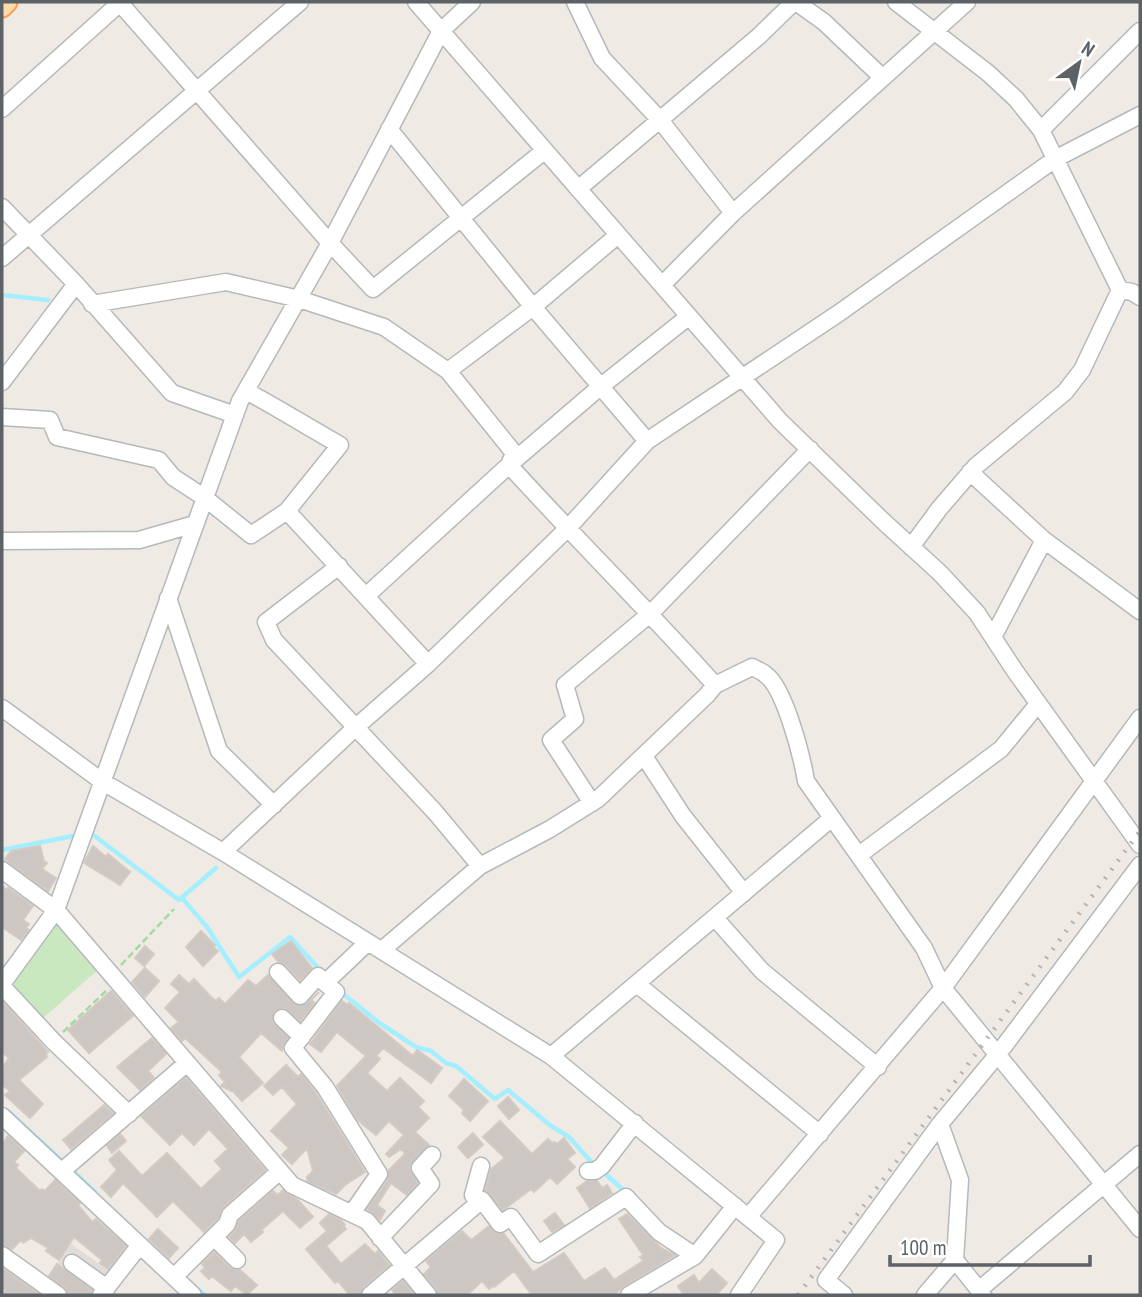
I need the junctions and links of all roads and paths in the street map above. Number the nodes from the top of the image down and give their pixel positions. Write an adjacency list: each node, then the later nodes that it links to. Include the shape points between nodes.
1 (7, 2): 10 (main road)
2 (120, 2): 15 (street); 16 (street)
3 (300, 2): 15 (street)
4 (416, 2): 12 (street)
5 (472, 2): 12 (street)
6 (575, 2): 18 (street, via 601,58)
7 (795, 2): 14 (street, via 824,22); 18 (street)
8 (896, 2): 13 (street)
9 (967, 2): 13 (street)
10 (2, 7)
11 (1140, 31): 20 (street)
12 (441, 32): 19 (street); 21 (street)
13 (935, 32): 14 (street); 20 (street, via 988,73)
14 (883, 78): 25 (street)
15 (196, 89): 28 (street); 29 (street)
16 (2, 108)
17 (1140, 115): 22 (street)
18 (660, 120): 23 (street); 25 (street)
19 (389, 129): 26 (street); 29 (street)
20 (1041, 130): 22 (street)
21 (544, 151): 23 (street); 26 (street)
22 (1055, 159): 33 (street); 39 (street, via 839,313)
23 (578, 190): 27 (street)
24 (2, 206): 28 (street)
25 (733, 213): 32 (street)
26 (461, 219): 29 (street, via 373,289); 36 (street)
27 (618, 234): 32 (street); 36 (street)
28 (28, 235): 30 (street); 31 (street)
29 (330, 243): 34 (street)
30 (2, 258)
31 (76, 284): 35 (street); 40 (street)
32 (662, 285): 37 (street)
33 (1133, 291): 48 (street, via 1065,392)
34 (299, 299): 35 (street, via 226,282); 38 (street, via 384,327); 42 (street)
35 (92, 304): 43 (street, via 172,393)
36 (533, 307): 38 (street); 41 (street)
37 (688, 317): 39 (street); 41 (street)
38 (448, 371): 47 (street, via 514,453)
39 (740, 377): 45 (street); 46 (street)
40 (2, 382)
41 (600, 387): 45 (street); 47 (street)
42 (246, 391): 43 (street); 50 (street, via 340,445)
43 (235, 415): 49 (street)
44 (2, 417): 49 (street, via 50,420 57,437 159,460 173,477)
45 (647, 441): 52 (street)
46 (810, 449): 55 (street); 60 (street)
47 (509, 465): 52 (street); 57 (street)
48 (970, 472): 53 (street); 55 (street)
49 (205, 498): 50 (street, via 251,535); 51 (street)
50 (287, 511): 56 (street)
51 (195, 524): 54 (street, via 139,540); 58 (street)
52 (567, 529): 60 (street); 62 (street)
53 (1044, 540): 59 (street); 61 (street)
54 (2, 541)
55 (911, 547): 61 (street, via 950,583)
56 (339, 566): 57 (street); 67 (street, via 266,622 274,640)
57 (366, 596): 62 (street)
58 (169, 598): 70 (street); 72 (street, via 219,751)
59 (1140, 611)
60 (651, 613): 63 (street); 71 (street, via 565,685 575,719 551,740)
61 (993, 637): 64 (street)
62 (428, 664): 67 (street)
63 (715, 685): 68 (street); 73 (street, via 752,667 768,676 789,717 806,781)
64 (1038, 704): 69 (street); 76 (street, via 1001,749)
65 (2, 708): 70 (street)
66 (1140, 718): 69 (street)
67 (356, 727): 72 (street); 78 (street)
68 (644, 756): 71 (street); 80 (street, via 682,817)
69 (1094, 780): 74 (street); 90 (street)
70 (103, 782): 75 (street); 82 (street)
71 (592, 803): 78 (street)
72 (274, 804): 75 (street)
73 (832, 818): 76 (street); 80 (street)
74 (1140, 845)
75 (223, 852): 84 (street)
76 (859, 855): 90 (street, via 924,948)
77 (1140, 865): 94 (street)
78 (481, 866): 84 (street)
79 (2, 870): 82 (street)
80 (744, 893): 83 (street)
81 (174, 909): 86 (path)
82 (56, 910): 86 (street); 89 (street)
83 (715, 918): 88 (street); 97 (street, via 762,971)
84 (375, 946): 87 (street); 95 (street)
85 (278, 972): 87 (street, via 300,996 318,976)
86 (114, 978): 93 (path); 96 (street)
87 (325, 983): 92 (street, via 335,992)
88 (637, 984): 95 (street); 102 (street)
89 (2, 985): 93 (street)
90 (943, 988): 94 (street); 97 (street)
91 (282, 1018): 92 (street)
92 (302, 1037): 112 (street, via 293,1048 325,1087 379,1174)
93 (53, 1041): 98 (street)
94 (998, 1054): 101 (street); 109 (street)
95 (551, 1056): 99 (street)
96 (187, 1063): 98 (street); 108 (street)
97 (878, 1066): 102 (street)
98 (129, 1114): 107 (street)
99 (635, 1123): 106 (street); 111 (street)
100 (5, 1124): 107 (street)
101 (940, 1124): 121 (street, via 960,1180); 133 (street, via 826,1280)
102 (820, 1134): 113 (street)
103 (1140, 1154): 109 (street)
104 (432, 1155): 116 (street, via 419,1168 431,1184)
105 (481, 1166): 110 (street, via 473,1195)
106 (595, 1170)
107 (62, 1171): 117 (street)
108 (280, 1171): 112 (street, via 292,1185); 115 (street, via 230,1215)
109 (1104, 1184): 114 (street); 126 (street)
110 (478, 1203): 119 (street, via 482,1200 500,1224 511,1217 538,1254 626,1196 659,1232); 123 (street)
111 (735, 1206): 113 (street); 119 (street)
112 (352, 1213): 116 (street)
113 (748, 1217): 132 (street, via 776,1240)
114 (1140, 1229)
115 (215, 1237): 120 (street); 124 (street)
116 (380, 1238): 123 (street)
117 (140, 1245): 124 (street); 125 (street)
118 (2, 1255): 127 (street)
119 (695, 1256): 131 (street)
120 (237, 1260)
121 (955, 1260): 126 (street); 134 (street)
122 (72, 1263): 125 (street)
123 (404, 1266): 129 (street); 130 (street)
124 (174, 1277): 128 (street)
125 (104, 1291)
126 (982, 1292)
127 (58, 1295)
128 (193, 1295)
129 (370, 1295)
130 (428, 1295)
131 (629, 1295)
132 (739, 1295)
133 (842, 1295)
134 (925, 1295)

